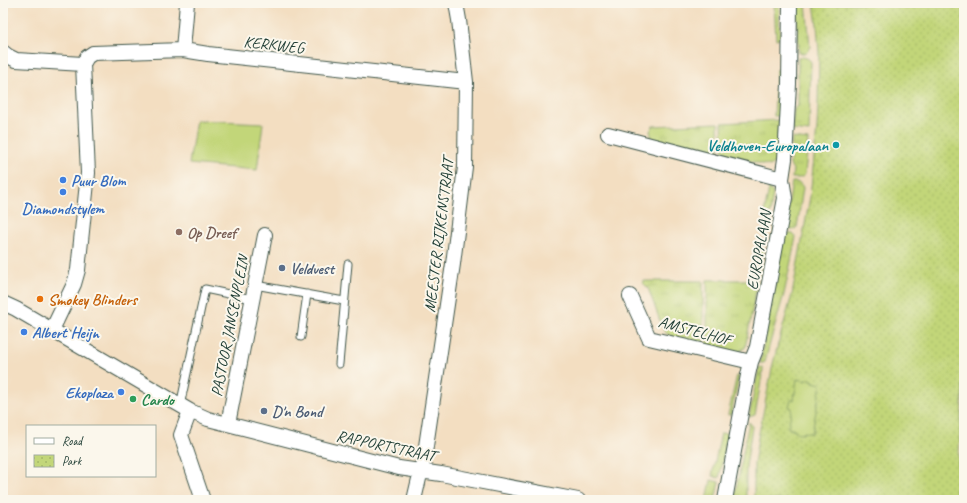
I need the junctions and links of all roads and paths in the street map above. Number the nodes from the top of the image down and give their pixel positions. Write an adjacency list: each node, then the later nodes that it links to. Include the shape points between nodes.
1 (187, 3): 4 (street)
2 (456, 3): 7 (street, MEESTER RIJKENSTRAAT)
3 (790, 3): 9 (street, EUROPALAAN, via 789,84)
4 (183, 50): 6 (street, KERKWEG, via 93,53); 7 (street, KERKWEG)
5 (5, 56): 6 (street, via 16,60)
6 (83, 64): 18 (street, via 88,172 78,270)
7 (466, 82): 24 (street, MEESTER RIJKENSTRAAT, via 465,167 453,264)
8 (608, 134): 9 (street)
9 (782, 179): 20 (street, EUROPALAAN, via 785,198)
10 (264, 235): 12 (street, PASTOOR JANSENPLEIN)
11 (348, 264): 16 (lane)
12 (255, 285): 13 (lane); 15 (street, PASTOOR JANSENPLEIN)
13 (307, 294): 16 (lane); 19 (lane)
14 (630, 296): 20 (street, AMSTELHOF, via 649,338)
15 (252, 299): 22 (lane, via 205,289); 23 (street, PASTOOR JANSENPLEIN)
16 (344, 301): 21 (lane)
17 (3, 303): 18 (street, RAPPORTSTRAAT)
18 (52, 330): 22 (street, RAPPORTSTRAAT)
19 (301, 337)
20 (752, 362): 28 (street, EUROPALAAN)
21 (338, 364)
22 (185, 408): 23 (street, RAPPORTSTRAAT, via 208,419); 25 (street, via 181,435)
23 (228, 424): 24 (street, RAPPORTSTRAAT, via 399,468)
24 (421, 471): 26 (street, MEESTER RIJKENSTRAAT); 27 (street, RAPPORTSTRAAT)
25 (203, 500)
26 (414, 500)
27 (578, 500)
28 (725, 500)

